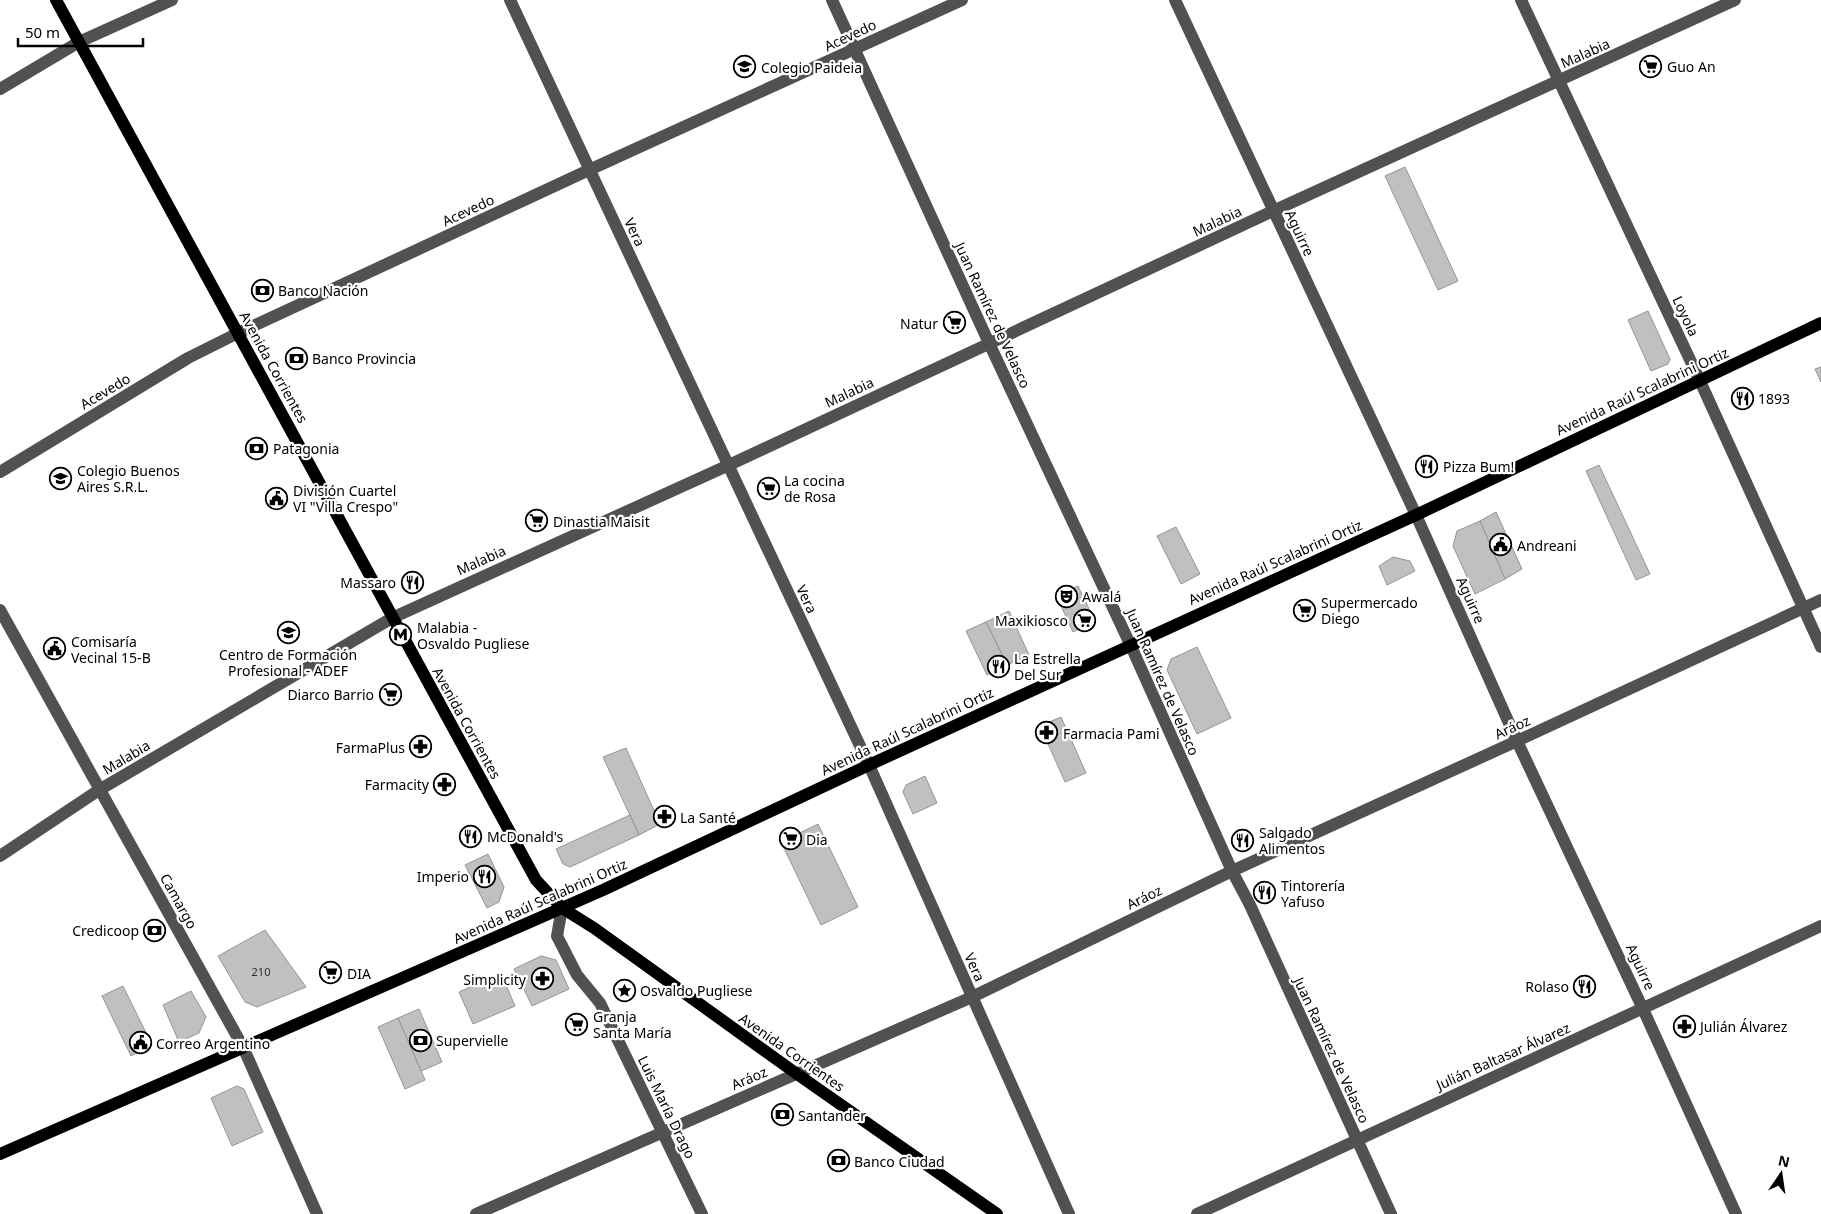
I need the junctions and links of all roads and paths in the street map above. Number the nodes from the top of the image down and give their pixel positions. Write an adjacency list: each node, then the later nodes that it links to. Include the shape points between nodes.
1 (56, 0): 9 (main road, Avenida Corrientes)
2 (172, 0): 9 (street)
3 (510, 0): 13 (street, Vera)
4 (832, 0): 10 (street, Juan Ramírez de Velasco)
5 (962, 0): 10 (street, Acevedo)
6 (1175, 0): 14 (street, Aguirre)
7 (1521, 0): 11 (street, Loyola)
8 (1735, 0): 11 (street, Malabia)
9 (79, 42): 12 (street); 16 (main road, Avenida Corrientes)
10 (855, 50): 13 (street, Acevedo); 17 (street, Juan Ramírez de Velasco)
11 (1558, 81): 14 (street, Malabia); 18 (street, Loyola)
12 (0, 89)
13 (589, 170): 16 (street, Acevedo); 19 (street, Vera)
14 (1273, 211): 17 (street, Malabia); 21 (street, Aguirre)
15 (1821, 323): 18 (main road, Avenida Raúl Scalabrini Ortiz)
16 (238, 333): 20 (street, Acevedo, via 188,358); 25 (main road, Avenida Corrientes)
17 (989, 343): 19 (street, Malabia); 26 (street, Juan Ramírez de Velasco)
18 (1700, 381): 21 (main road, Avenida Raúl Scalabrini Ortiz); 23 (street, Loyola)
19 (729, 465): 25 (street, Malabia); 29 (street, Vera)
20 (0, 472)
21 (1416, 515): 26 (main road, Avenida Raúl Scalabrini Ortiz); 28 (street, Aguirre)
22 (1821, 600): 23 (street, Aráoz)
23 (1803, 608): 27 (street, Loyola); 28 (street, Aráoz)
24 (0, 610): 30 (street, Camargo)
25 (392, 618): 30 (street, Malabia); 33 (main road, Avenida Corrientes, via 536,880)
26 (1130, 644): 29 (main road, Avenida Raúl Scalabrini Ortiz); 32 (street, Juan Ramírez de Velasco)
27 (1821, 647)
28 (1517, 741): 32 (street, Aráoz); 36 (street, Aguirre)
29 (869, 765): 33 (main road, Avenida Raúl Scalabrini Ortiz); 35 (street, Vera)
30 (99, 790): 31 (street, Malabia); 37 (street, Camargo)
31 (0, 856)
32 (1232, 871): 35 (street, Aráoz); 40 (street, Juan Ramírez de Velasco)
33 (562, 908): 37 (main road, Avenida Raúl Scalabrini Ortiz); 38 (main road, Avenida Corrientes); 39 (street, Luis María Drago, via 557,936 577,975 600,1003)
34 (1821, 926): 36 (street, Julián Baltasar Álvarez)
35 (972, 997): 38 (street, Aráoz); 46 (street, Vera)
36 (1644, 1009): 40 (street, Julián Baltasar Álvarez); 49 (street, Aguirre)
37 (242, 1047): 41 (main road, Avenida Raúl Scalabrini Ortiz); 42 (street, Camargo)
38 (797, 1074): 39 (street, Aráoz); 45 (main road, Avenida Corrientes)
39 (662, 1131): 43 (street, Aráoz); 44 (street, Luis María Drago)
40 (1357, 1140): 47 (street, Julián Baltasar Álvarez); 48 (street, Juan Ramírez de Velasco)
41 (0, 1154)
42 (317, 1214)
43 (476, 1214)
44 (702, 1214)
45 (998, 1214)
46 (1069, 1214)
47 (1197, 1214)
48 (1391, 1214)
49 (1736, 1214)

